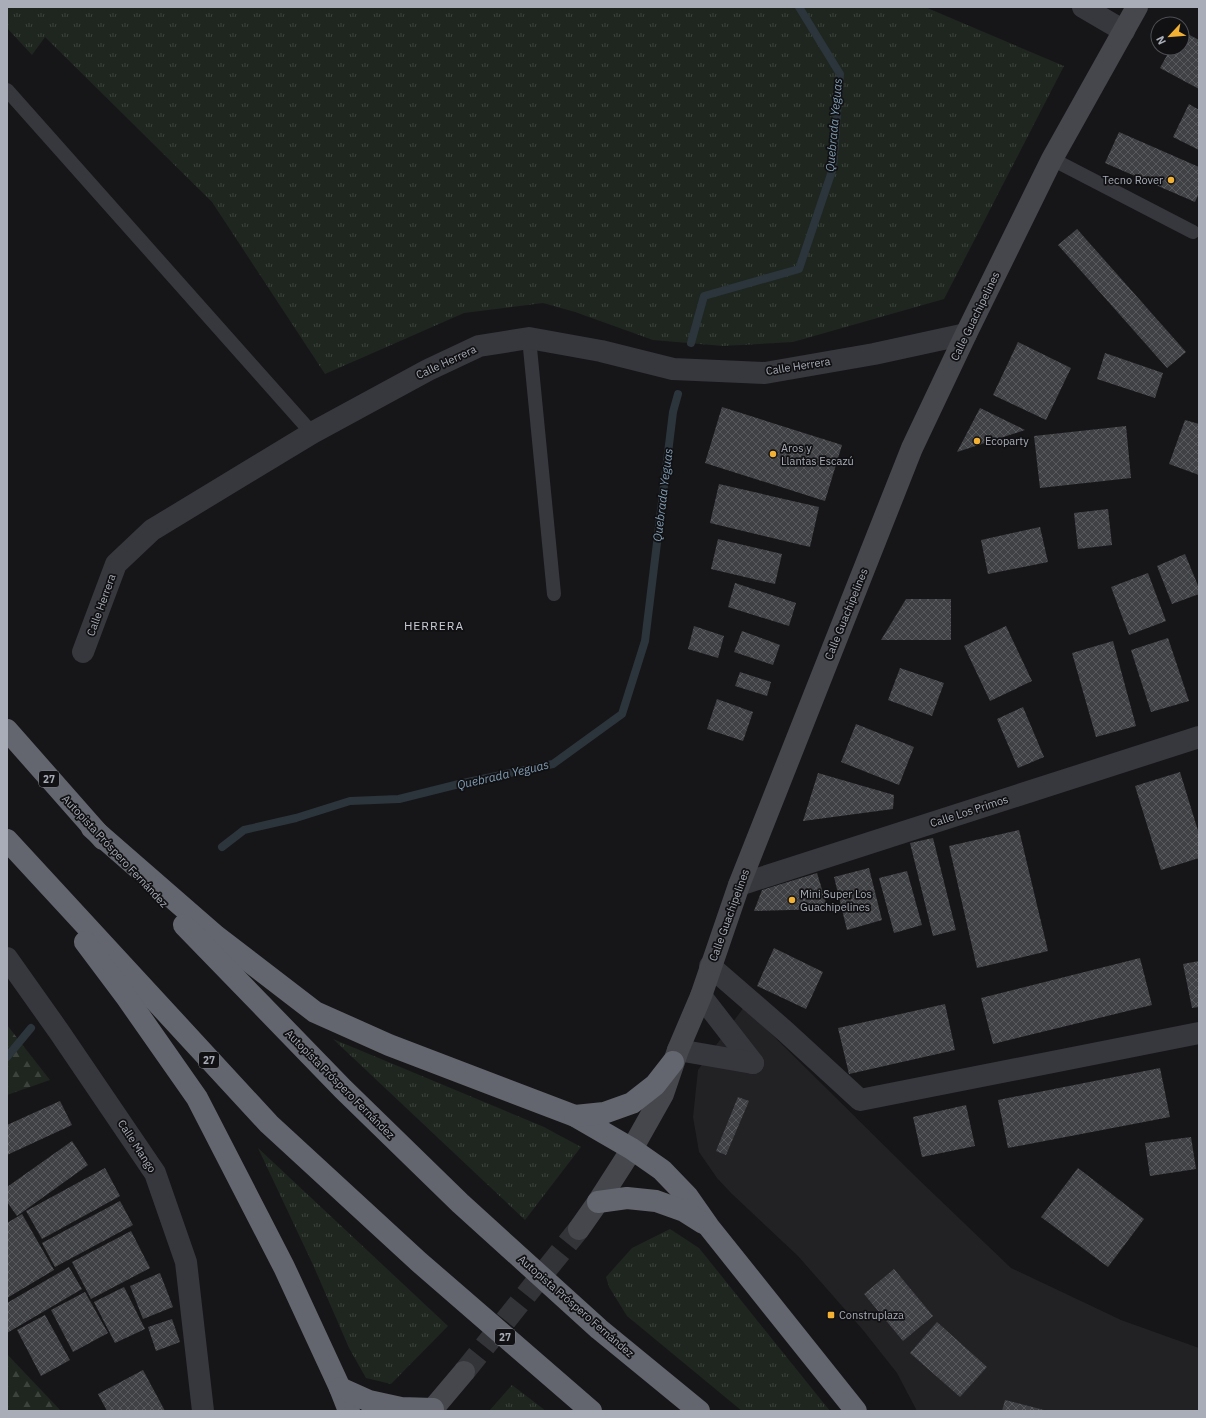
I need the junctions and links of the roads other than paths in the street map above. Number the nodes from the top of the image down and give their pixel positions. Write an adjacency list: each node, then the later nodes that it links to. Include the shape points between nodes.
1 (1083, 7): 3 (street)
2 (1137, 7): 3 (street, Calle Guachipelines)
3 (1124, 31): 5 (street, Calle Guachipelines)
4 (7, 90): 9 (lane)
5 (1052, 159): 6 (lane); 7 (street, Calle Guachipelines)
6 (1193, 232)
7 (966, 334): 8 (street, Calle Herrera, via 874,354 765,372 673,369 600,351); 16 (street, Calle Guachipelines, via 912,448)
8 (529, 338): 9 (street, Calle Herrera, via 479,346 428,370); 10 (lane)
9 (312, 433): 11 (street, Calle Herrera, via 152,530 116,564)
10 (554, 594)
11 (83, 652)
12 (7, 730): 14 (highway, Autopista Próspero Fernández / 27)
13 (1199, 737): 16 (street, Calle Los Primos)
14 (92, 828): 22 (highway, via 216,936 315,1012 389,1045); 33 (highway, Autopista Próspero Fernández / 27, via 343,1089 460,1203 599,1329)
15 (10, 842): 28 (highway, via 127,998 197,1098 284,1267); 32 (highway, 27, via 269,1124 419,1262)
16 (739, 885): 18 (street, Calle Guachipelines)
17 (7, 958): 30 (street, Calle Mango, via 155,1173 186,1262)
18 (710, 966): 19 (street, Calle Guachipelines); 20 (street, via 860,1100)
19 (701, 996): 21 (street, Calle Guachipelines); 21 (street, via 753,1063)
20 (1199, 1033)
21 (676, 1056): 22 (highway, via 655,1085 632,1102 604,1113); 23 (street, Calle Guachipelines, via 663,1094)
22 (575, 1116): 23 (highway)
23 (632, 1149): 24 (street, Calle Guachipelines); 25 (highway, via 662,1170 688,1196)
24 (598, 1202): 25 (highway, via 627,1198 656,1201 684,1211); 26 (street, Calle Guachipelines)
25 (709, 1227): 34 (highway)
26 (579, 1229)
27 (464, 1372): 29 (street)
28 (340, 1388): 29 (highway, via 370,1401 401,1408); 31 (highway)
29 (432, 1410)
30 (203, 1411)
31 (349, 1411)
32 (591, 1411)
33 (699, 1411)
34 (856, 1411)

